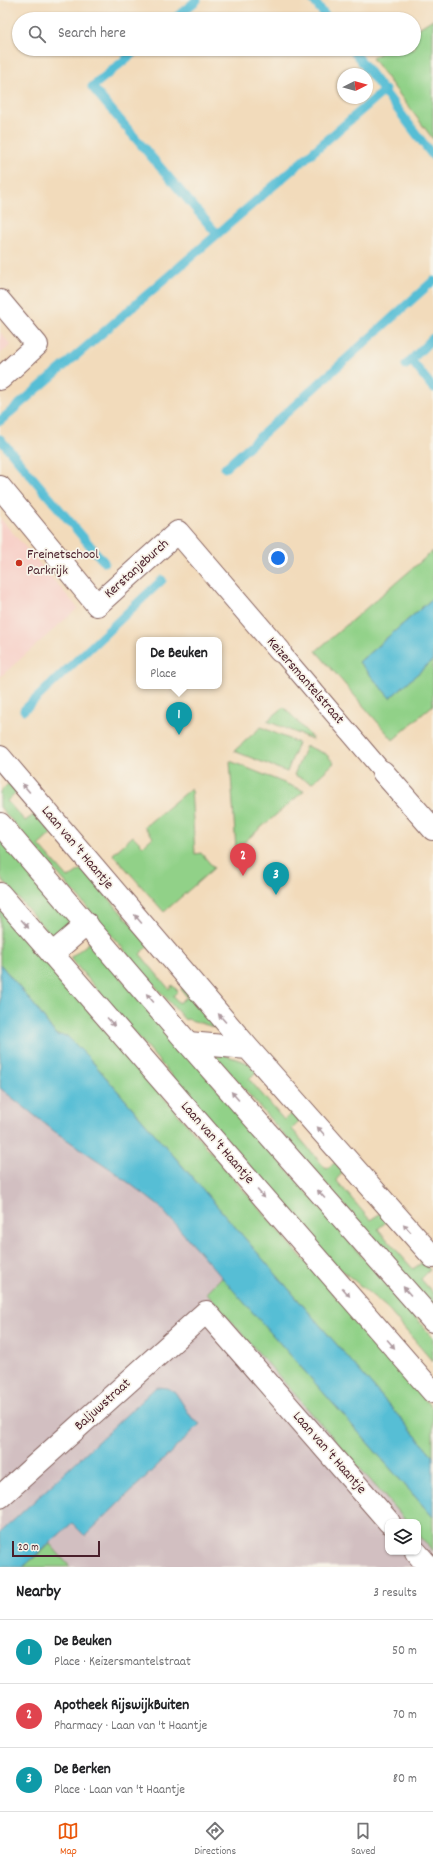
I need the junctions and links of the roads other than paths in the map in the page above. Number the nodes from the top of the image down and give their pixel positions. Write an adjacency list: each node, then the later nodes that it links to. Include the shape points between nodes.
1 (0, 300): 2 (street, via 37,345)
2 (0, 379)
3 (0, 488): 4 (street, Kerstanjeburch, via 97,606)
4 (178, 532): 5 (street, Keizersmantelstraat)
5 (280, 652): 7 (street, Keizersmantelstraat)
6 (0, 757): 14 (street, Laan van 't Haantje, one-way to 6)
7 (383, 772): 9 (street, Keizersmantelstraat)
8 (0, 824): 11 (street)
9 (433, 828)
10 (0, 894): 12 (street, Laan van 't Haantje, one-way to 12)
11 (87, 924): 12 (street); 13 (street, one-way to 11)
12 (52, 954): 18 (street, Laan van 't Haantje, one-way to 18)
13 (188, 1043): 14 (street); 17 (street, one-way to 13)
14 (248, 1048): 15 (street, Laan van 't Haantje, one-way to 14)
15 (433, 1257)
16 (206, 1312): 19 (street, Baljuwstraat); 20 (street, Laan van 't Haantje)
17 (433, 1321)
18 (433, 1392)
19 (0, 1498)
20 (386, 1519)
21 (419, 1555): 22 (street)
22 (429, 1567)

